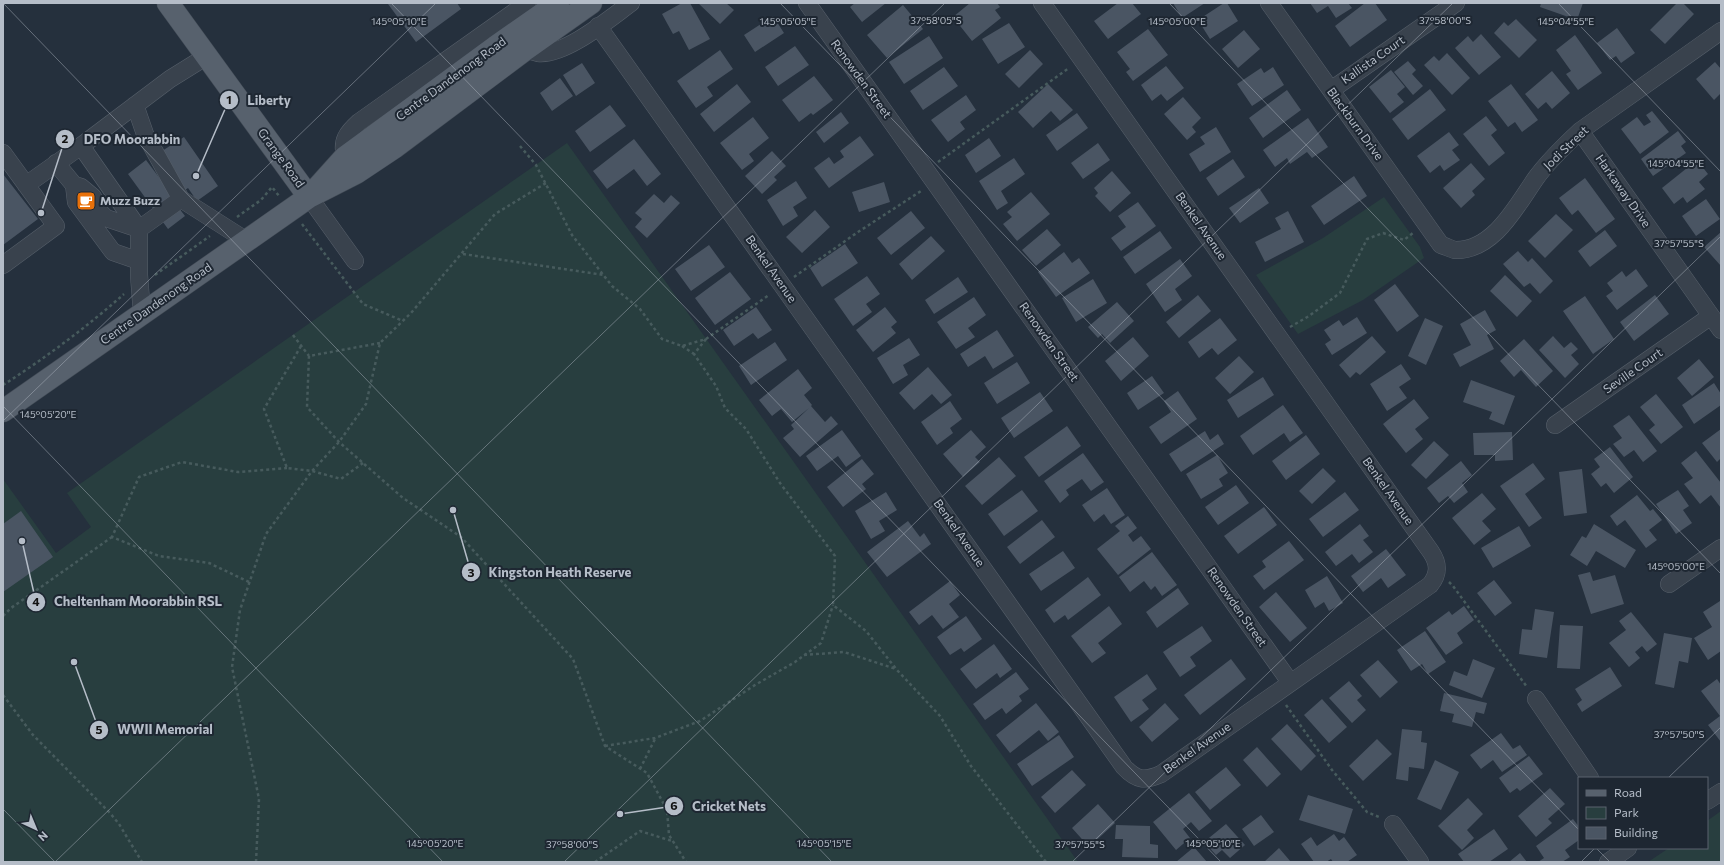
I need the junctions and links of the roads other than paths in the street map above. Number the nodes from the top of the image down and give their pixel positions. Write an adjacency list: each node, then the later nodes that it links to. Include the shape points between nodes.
1 (168, 3): 13 (main road, Grange Road)
2 (527, 3): 19 (street, Centre Dandenong Road, via 359,122 345,139 343,147)
3 (558, 3): 19 (main road, Centre Dandenong Road)
4 (592, 3): 12 (main road, Centre Dandenong Road)
5 (631, 3): 10 (street, Centre Dandenong Road)
6 (807, 3): 38 (street, Renowden Street)
7 (1042, 3): 38 (street, Benkel Avenue, via 1437,562 1437,574 1430,585)
8 (1269, 3): 14 (street, Blackburn Drive)
9 (1456, 3): 14 (street, Kallista Court)
10 (598, 26): 12 (street, Centre Dandenong Road, via 563,49 539,53); 38 (street, Benkel Avenue, via 1129,772 1142,779 1150,779 1161,774)
11 (1721, 31): 16 (street, Jodi Street)
12 (526, 50): 23 (main road, Centre Dandenong Road, via 395,147 356,173)
13 (207, 56): 15 (street); 23 (main road, Grange Road)
14 (1331, 90): 27 (street, Blackburn Drive)
15 (135, 105): 17 (street); 24 (street, via 145,134)
16 (1580, 131): 27 (street, Jodi Street, via 1560,149 1507,220 1491,236 1470,248 1454,250); 32 (street, Harkaway Drive)
17 (81, 146): 20 (street); 25 (street)
18 (3, 153): 21 (street)
19 (346, 157): 23 (main road, Centre Dandenong Road)
20 (56, 163): 21 (street); 22 (street)
21 (26, 184): 30 (street, via 56,226)
22 (74, 185): 25 (street, via 84,188 93,196 100,212 106,218); 28 (street, via 76,202 113,252)
23 (309, 197): 26 (main road, Centre Dandenong Road); 29 (street)
24 (181, 199): 25 (street); 26 (street)
25 (139, 230): 28 (street)
26 (247, 241): 31 (main road, Centre Dandenong Road)
27 (1441, 245)
28 (139, 261): 31 (street)
29 (355, 261)
30 (3, 265)
31 (142, 314): 34 (main road, Centre Dandenong Road)
32 (1711, 316): 33 (street, Harkaway Drive); 35 (street, Seville Court)
33 (1721, 330)
34 (3, 411)
35 (1555, 425)
36 (1721, 548): 37 (street)
37 (1669, 584)
38 (1290, 682)
39 (1536, 699): 40 (street)
40 (1589, 777)
41 (1721, 792): 42 (street)
42 (1708, 800)
43 (1393, 824): 45 (street)
44 (1627, 849): 46 (street)
45 (1420, 862)
46 (1608, 862)

